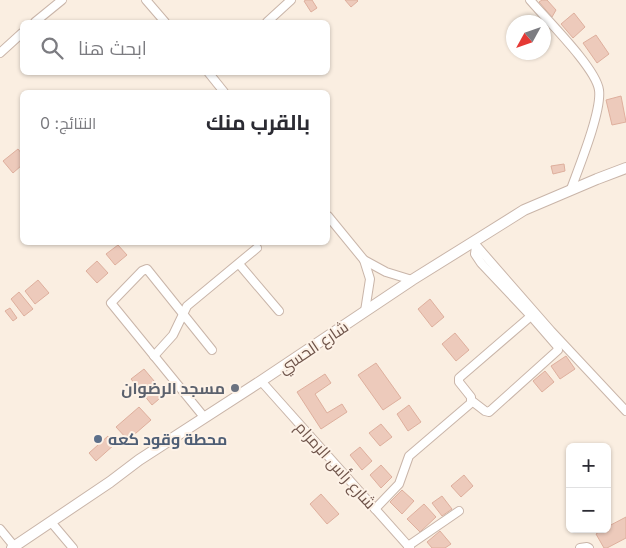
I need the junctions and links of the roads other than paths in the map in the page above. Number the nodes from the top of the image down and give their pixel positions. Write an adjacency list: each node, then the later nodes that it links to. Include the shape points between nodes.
1 (62, 0): 5 (street)
2 (146, 0): 6 (street)
3 (291, 0): 7 (street)
4 (530, 0): 13 (street, via 592,72 599,91 597,111)
5 (37, 20)
6 (163, 20)
7 (269, 20)
8 (20, 35): 9 (street)
9 (0, 53)
10 (212, 75): 11 (street)
11 (223, 90)
12 (626, 168): 13 (street, شارع الحسي)
13 (571, 189): 15 (street, شارع الحسي, via 524,210)
14 (330, 218): 17 (street)
15 (475, 244): 19 (street, شارع الحسي); 23 (street, via 475,254 481,263); 24 (street)
16 (257, 248): 18 (street)
17 (364, 260): 19 (street, via 386,272); 20 (street, via 370,279)
18 (238, 264): 21 (street); 22 (street, via 187,306)
19 (412, 280): 20 (street, شارع الحسي)
20 (365, 311): 27 (street, شارع الحسي)
21 (279, 312)
22 (182, 314): 25 (street); 26 (street, via 172,335); 26 (street, via 147,269 112,301 111,305)
23 (531, 316): 24 (street); 28 (street, via 459,378)
24 (549, 333): 28 (street, via 558,350 495,407 485,411); 29 (street)
25 (212, 350)
26 (154, 356): 30 (street)
27 (261, 382): 30 (street, شارع الحسي); 31 (street, شارع رأس الرمرام)
28 (472, 401): 31 (street, via 409,456 399,484)
29 (626, 411)
30 (204, 417): 33 (street, شارع الحسي)
31 (375, 509): 36 (street, شارع رأس الرمرام)
32 (459, 511): 36 (street)
33 (51, 522): 35 (street, شارع الحسي); 37 (street)
34 (0, 529): 35 (street)
35 (13, 547)
36 (409, 547)
37 (73, 548)
38 (580, 548): 39 (street)
39 (589, 548)

